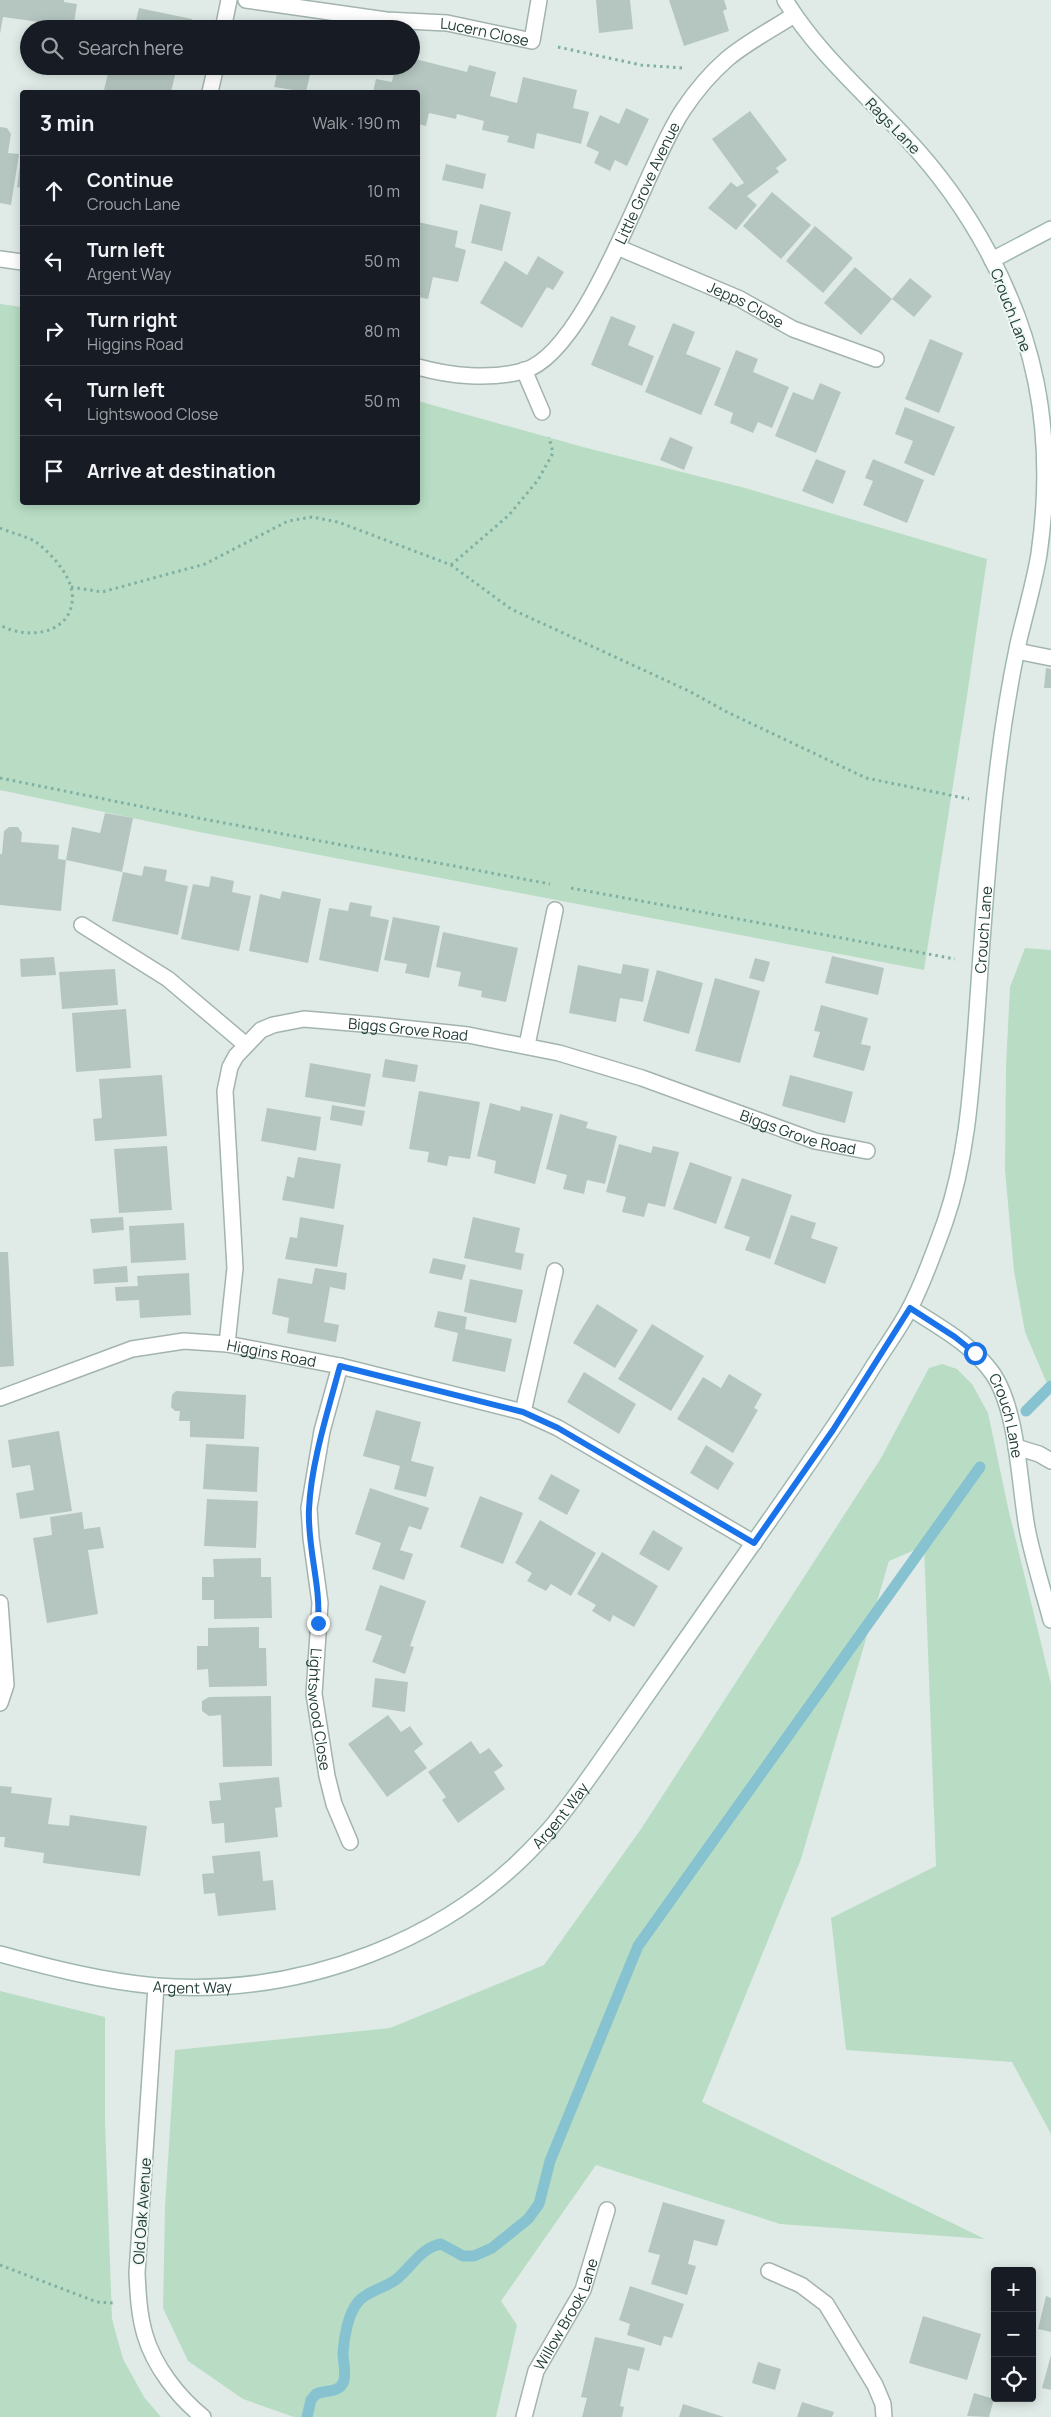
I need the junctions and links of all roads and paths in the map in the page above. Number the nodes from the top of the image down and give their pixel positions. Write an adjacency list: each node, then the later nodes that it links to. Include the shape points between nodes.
1 (229, 0): 6 (street)
2 (246, 0): 7 (street, Lucern Close)
3 (539, 0): 9 (street, Lucern Close)
4 (785, 0): 5 (street, Rags Lane)
5 (794, 16): 11 (street, Little Grove Avenue, via 728,58); 16 (street, Rags Lane, via 833,65 916,149 953,194)
6 (225, 20)
7 (386, 20)
8 (420, 22): 9 (street, Lucern Close, via 447,23)
9 (532, 41): 11 (path, via 641,65 686,68)
10 (214, 75): 12 (street)
11 (707, 80): 14 (street, Little Grove Avenue, via 667,137)
12 (210, 90)
13 (1051, 229): 16 (street, Crouch Lane)
14 (617, 247): 18 (street, Jepps Close, via 740,298 793,329); 20 (street, Little Grove Avenue, via 556,349)
15 (0, 259): 17 (street)
16 (992, 260): 26 (street, Crouch Lane, via 1018,319 1036,380 1044,434 1044,498 1039,556)
17 (20, 262)
18 (876, 360)
19 (420, 367): 20 (street, Little Grove Avenue, via 462,375)
20 (524, 370): 21 (street)
21 (542, 412): 23 (path, via 553,453 538,480 509,515)
22 (0, 528): 24 (path, via 35,541 57,560)
23 (451, 565): 24 (path, via 338,522 312,517 288,521 206,564 146,582 102,592); 29 (path, via 511,609 866,778)
24 (71, 587): 25 (path, via 72,602 67,617 51,630 30,634 10,631)
25 (0, 625)
26 (1017, 651): 27 (street); 29 (street, Crouch Lane)
27 (1051, 658)
28 (0, 778): 30 (path)
29 (994, 805): 34 (street, Crouch Lane)
30 (560, 886)
31 (570, 887): 34 (path)
32 (555, 910): 36 (street)
33 (82, 925): 35 (street, via 168,979)
34 (981, 964): 39 (street, Crouch Lane, via 968,1124 959,1174 945,1221)
35 (246, 1045): 36 (street, Biggs Grove Road, via 261,1030 304,1019 468,1035); 40 (street, Biggs Grove Road, via 230,1067 225,1091 235,1268)
36 (527, 1045): 37 (street, Biggs Grove Road, via 642,1078 815,1141)
37 (867, 1151)
38 (555, 1271): 43 (street)
39 (910, 1308): 44 (street, Crouch Lane, via 955,1337 993,1374 1006,1402); 46 (street, Argent Way, via 833,1430)
40 (227, 1344): 41 (street, Higgins Road); 42 (street, Higgins Road, via 184,1341 132,1349)
41 (340, 1366): 43 (street, Higgins Road); 50 (street, Lightswood Close, via 322,1431 309,1508 320,1602 314,1694 327,1776 334,1804)
42 (0, 1398)
43 (523, 1412): 46 (street, Higgins Road, via 558,1428)
44 (1016, 1447): 45 (street); 48 (street, Crouch Lane, via 1028,1530)
45 (1051, 1461)
46 (754, 1543): 52 (street, Argent Way, via 550,1829 481,1893 402,1942 330,1968 216,1987)
47 (0, 1603): 49 (street, via 6,1684)
48 (1051, 1620)
49 (0, 1703)
50 (350, 1842)
51 (0, 1954): 52 (street, Argent Way, via 93,1978)
52 (156, 1986): 56 (street, Old Oak Avenue, via 137,2273)
53 (606, 2210): 58 (street, Willow Brook Lane, via 583,2290 536,2371)
54 (0, 2265): 56 (path, via 97,2302)
55 (769, 2271): 59 (street, via 801,2285 826,2304 875,2385 883,2404)
56 (139, 2306): 57 (street, Old Oak Avenue, via 145,2336 158,2361 173,2387)
57 (203, 2417)
58 (524, 2417)
59 (884, 2417)

